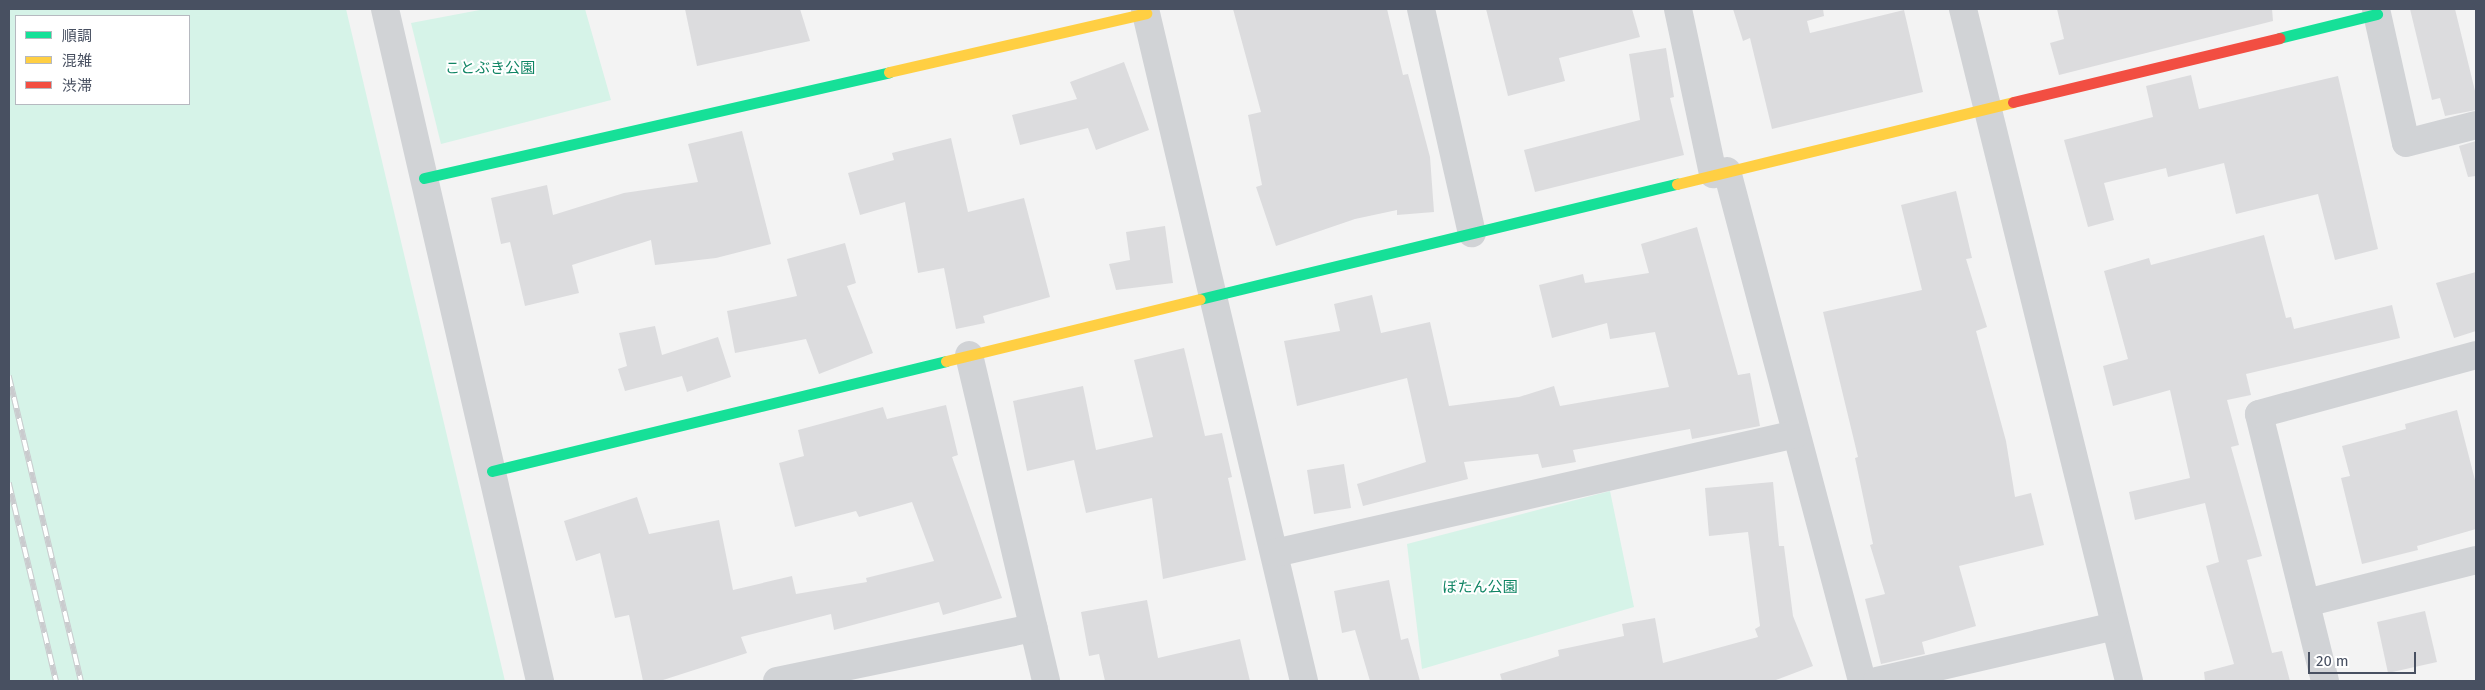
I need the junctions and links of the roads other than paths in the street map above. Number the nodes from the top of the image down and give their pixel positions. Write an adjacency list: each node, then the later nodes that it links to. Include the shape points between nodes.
1 (385, 9): 10 (street)
2 (1421, 9): 11 (street)
3 (1678, 9): 9 (street)
4 (1962, 9): 7 (street)
5 (1145, 11): 10 (street); 12 (street)
6 (2376, 11): 7 (street); 8 (street, via 2406,143)
7 (1987, 108): 9 (street); 20 (street)
8 (2476, 126)
9 (1720, 173): 11 (street); 15 (street)
10 (424, 178): 16 (street)
11 (1472, 233): 12 (street)
12 (1214, 295): 14 (street); 17 (street)
13 (2476, 354): 19 (street, via 2259,414)
14 (969, 355): 16 (street); 21 (street)
15 (1796, 434): 17 (street); 26 (street)
16 (492, 471): 22 (street)
17 (1274, 553): 25 (street)
18 (2476, 560): 19 (street)
19 (2306, 604): 29 (street)
20 (2115, 626): 27 (street); 28 (street)
21 (1034, 628): 23 (street); 24 (street)
22 (540, 681)
23 (777, 681)
24 (1046, 681)
25 (1304, 681)
26 (1862, 681)
27 (1877, 681)
28 (2129, 681)
29 (2325, 681)

